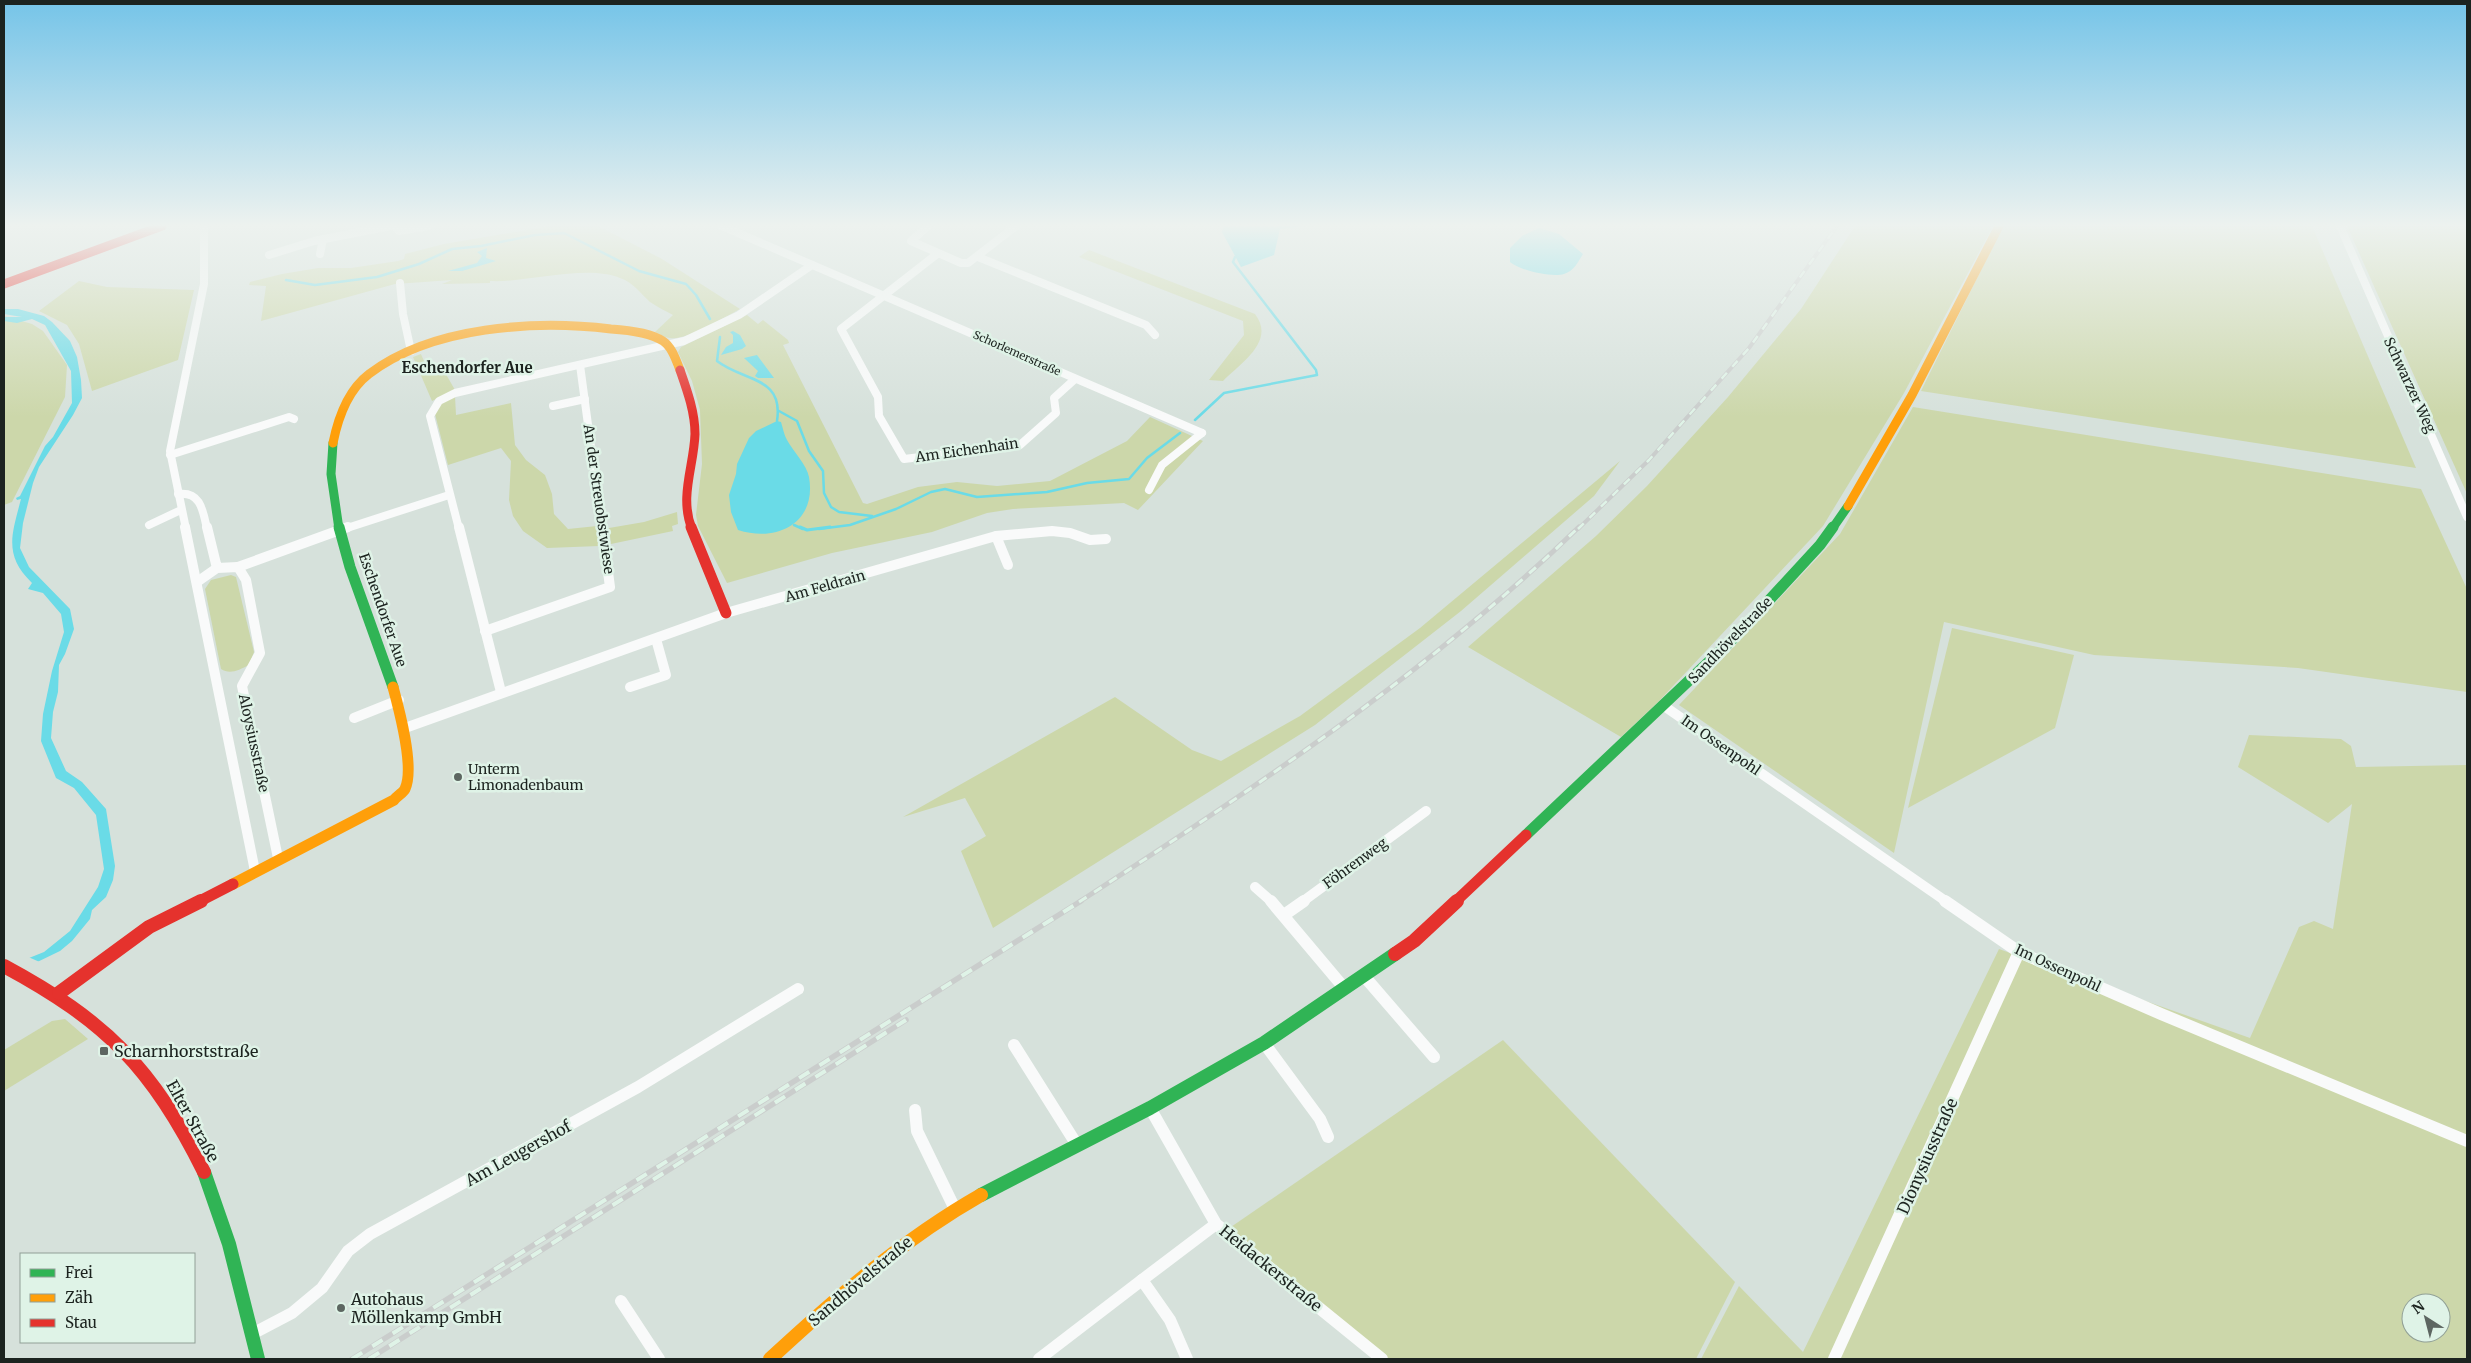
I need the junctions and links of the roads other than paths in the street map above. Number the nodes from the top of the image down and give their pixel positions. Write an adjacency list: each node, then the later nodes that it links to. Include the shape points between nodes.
1 (203, 290): 18 (street, Aloysiusstraße)
2 (401, 290): 12 (street)
3 (776, 290): 11 (street, via 739,315)
4 (871, 290): 9 (street, Schorlemerstraße)
5 (891, 290): 9 (street)
6 (1060, 290): 10 (street, via 1146,324)
7 (1966, 290): 38 (street, Sandhövelstraße, via 1912,395 1840,519 1737,635)
8 (2368, 290): 23 (street, Schwarzer Weg)
9 (884, 295): 14 (street, Schorlemerstraße); 14 (street, Am Eichenhain, via 841,328 878,397 879,416 904,459 1020,445 1056,413 1054,398)
10 (1155, 336)
11 (667, 346): 12 (street, Eschendorfer Aue, via 650,336 604,326 570,324 496,329); 13 (street); 32 (street, via 688,392 695,424 686,510 689,526)
12 (411, 351): 25 (street, Eschendorfer Aue, via 378,367 357,386 341,415 332,448 331,485)
13 (580, 365): 15 (street, An der Streuobstwiese); 21 (street, via 455,393 436,402 430,416)
14 (1075, 378): 19 (street, Schorlemerstraße, via 1202,433 1162,465)
15 (585, 399): 16 (street); 33 (street, An der Streuobstwiese, via 610,587)
16 (553, 406)
17 (294, 419): 18 (street, via 289,417)
18 (170, 455): 20 (street, Aloysiusstraße)
19 (1149, 490)
20 (178, 494): 22 (street, Aloysiusstraße); 30 (street, via 188,493 201,504)
21 (449, 495): 25 (street); 33 (street)
22 (181, 510): 24 (street); 31 (street, Aloysiusstraße)
23 (2467, 517)
24 (150, 524)
25 (340, 530): 29 (street); 37 (street, Eschendorfer Aue)
26 (996, 536): 27 (street, Am Feldrain, via 1034,531 1069,533 1089,542); 28 (street); 32 (street, Am Feldrain)
27 (1106, 540)
28 (1008, 565)
29 (238, 567): 30 (street); 42 (street, Aloysiusstraße, via 246,580 260,653 242,686)
30 (217, 568): 31 (street)
31 (196, 582): 43 (street, Aloysiusstraße)
32 (726, 613): 34 (street, Am Feldrain)
33 (485, 631): 36 (street)
34 (656, 639): 35 (street, via 666,675); 36 (street, Am Feldrain)
35 (630, 687)
36 (501, 692): 40 (street, Am Feldrain)
37 (399, 700): 39 (street); 40 (street, Eschendorfer Aue)
38 (1664, 706): 46 (street, Im Ossenpohl); 48 (street, Sandhövelstraße, via 1414,942)
39 (354, 718)
40 (404, 728): 42 (street, Eschendorfer Aue, via 407,780 404,791 394,800)
41 (1426, 811): 45 (street, Föhrenweg)
42 (278, 858): 43 (street)
43 (255, 871): 51 (street, via 149,927)
44 (1255, 887): 45 (street)
45 (1284, 915): 50 (street)
46 (2019, 952): 58 (street, Im Ossenpohl); 71 (street, Dionysiusstraße)
47 (4, 966): 51 (street, Elter Straße)
48 (1364, 976): 50 (street, Sandhövelstraße); 54 (street)
49 (798, 989): 64 (street, Am Leugershof, via 638,1087 370,1234 348,1252 322,1288 292,1313)
50 (1345, 989): 52 (street, Sandhövelstraße)
51 (59, 993): 64 (street, Elter Straße, via 94,1019 131,1056 160,1090 192,1146 220,1216)
52 (1264, 1043): 55 (street, Sandhövelstraße); 57 (street, via 1320,1119)
53 (1014, 1045): 59 (street)
54 (1434, 1057)
55 (1150, 1108): 59 (street, Sandhövelstraße); 61 (street, Heidackerstraße)
56 (915, 1110): 60 (street, via 917,1131)
57 (1328, 1136)
58 (2467, 1141)
59 (1077, 1145): 60 (street, Sandhövelstraße)
60 (955, 1209): 67 (street, Sandhövelstraße, via 846,1288)
61 (1216, 1224): 62 (street); 70 (street, Heidackerstraße)
62 (1142, 1280): 68 (street); 69 (street, via 1170,1320)
63 (621, 1301): 66 (street)
64 (252, 1334): 65 (street, Elter Straße)
65 (258, 1359)
66 (659, 1359)
67 (770, 1359)
68 (1038, 1359)
69 (1187, 1359)
70 (1382, 1359)
71 (1834, 1359)

